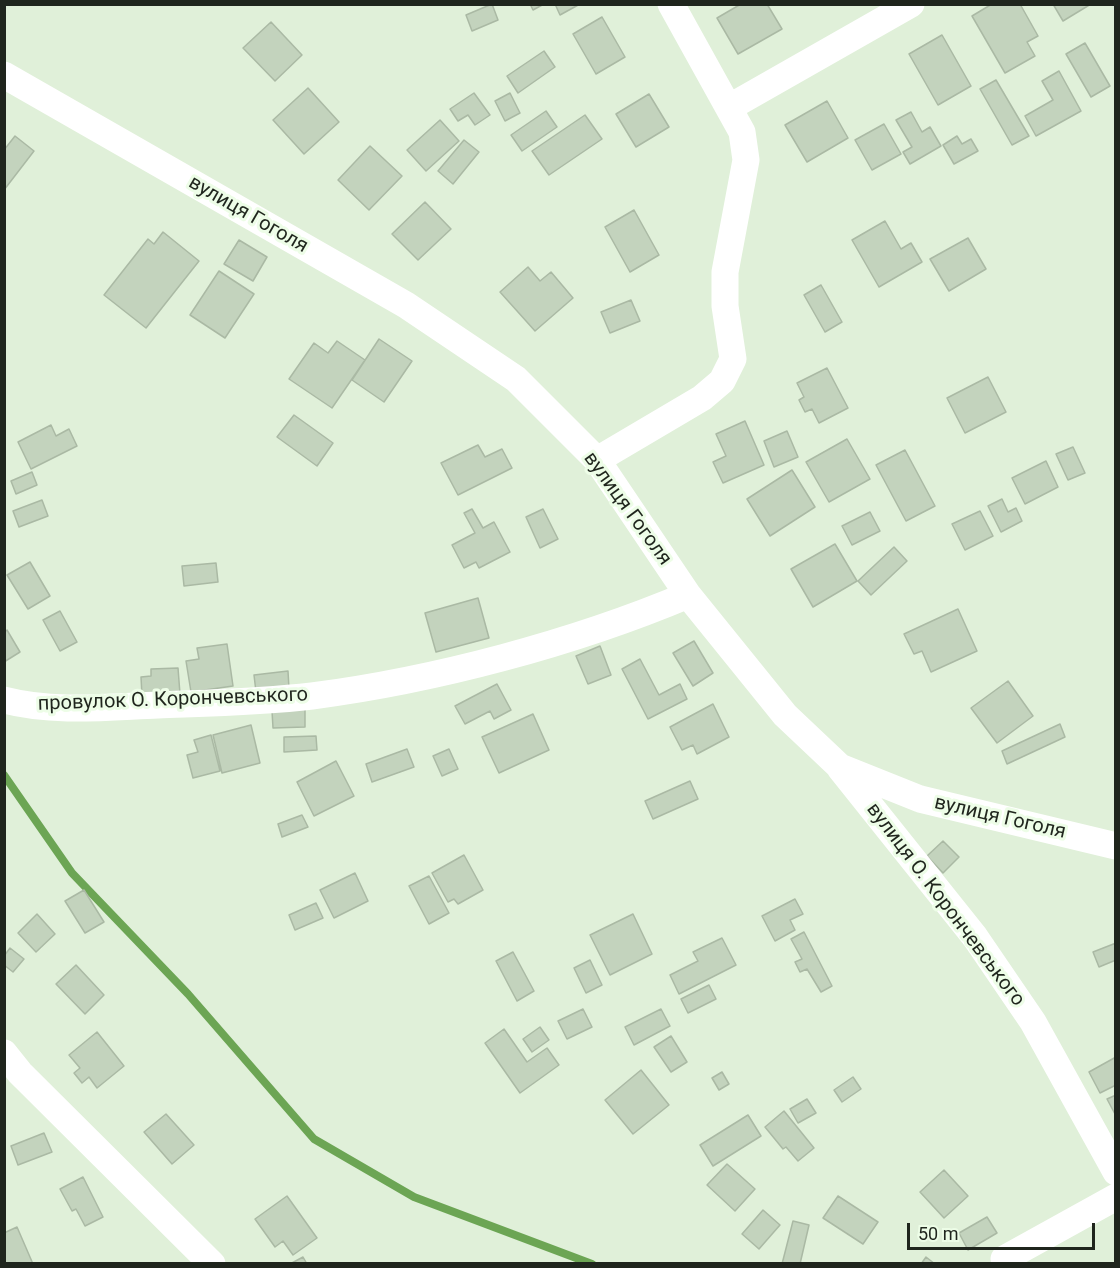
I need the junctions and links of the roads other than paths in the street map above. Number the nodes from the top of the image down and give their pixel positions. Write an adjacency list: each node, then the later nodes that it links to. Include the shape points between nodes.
1 (671, 4): 4 (street)
2 (910, 4): 4 (street)
3 (4, 75): 5 (street, вулиця Гоголя, via 406,305 516,379)
4 (730, 107): 5 (street, via 742,132 746,160 725,272 725,306 733,360 722,381 702,398)
5 (597, 460): 6 (street, вулиця Гоголя)
6 (688, 595): 7 (street, провулок О. Корончевського, via 641,615 512,653 384,684 310,696 95,707 33,707); 8 (street, вулиця Гоголя, via 785,715)
7 (4, 700)
8 (840, 767): 9 (street, вулиця Гоголя, via 920,799); 11 (street, вулиця О. Корончевського, via 975,938 1033,1022)
9 (1116, 846)
10 (10, 1072): 14 (street)
11 (1116, 1172)
12 (1116, 1197): 13 (street)
13 (1004, 1259)
14 (212, 1263)

